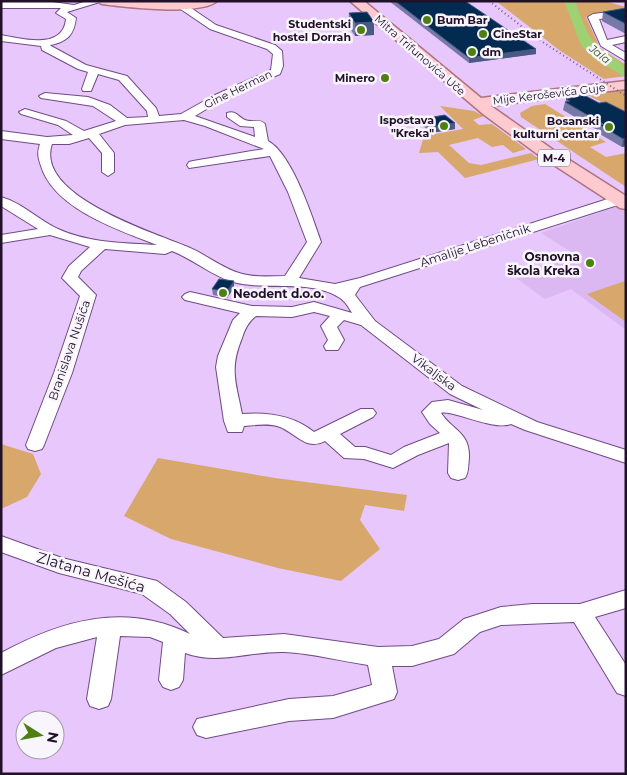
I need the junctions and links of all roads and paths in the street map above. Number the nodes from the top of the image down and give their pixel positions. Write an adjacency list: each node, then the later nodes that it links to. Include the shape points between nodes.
1 (100, 1): 5 (main road); 7 (street)
2 (211, 1): 8 (main road)
3 (356, 1): 19 (main road, Mitra Trifunovića Uče / M-4)
4 (376, 1): 19 (main road, Mitra Trifunovića Uče / M-4, via 392,20)
5 (164, 4): 8 (main road)
6 (1, 5): 7 (street)
7 (70, 6): 12 (street, via 61,13 71,18 70,30 63,38)
8 (182, 6): 22 (street, Gine Herman, via 213,26 271,47 278,53 276,72 219,97)
9 (626, 13): 13 (street, via 593,17)
10 (1, 38): 12 (street)
11 (626, 39): 13 (street)
12 (45, 43): 15 (street, via 52,52)
13 (604, 44): 14 (street)
14 (626, 58)
15 (94, 70): 17 (street); 23 (street, via 114,74 130,83 133,92 152,110)
16 (623, 87): 19 (main road, Mije Keroševića Guje)
17 (87, 89)
18 (45, 96): 24 (street, via 93,101 105,105)
19 (487, 104): 33 (main road, M-4, via 557,160)
20 (24, 112): 26 (street)
21 (231, 115): 28 (street, Gine Herman, via 244,124 259,124)
22 (184, 117): 23 (street); 28 (street, Gine Herman, via 202,120)
23 (155, 120): 24 (street)
24 (124, 122): 26 (street)
25 (1, 135): 27 (street)
26 (88, 135): 27 (street); 32 (street, via 108,153)
27 (48, 141): 38 (street, via 43,152 50,177 84,208 132,232)
28 (260, 142): 29 (street); 30 (street, Gine Herman)
29 (213, 152)
30 (274, 152): 31 (street); 39 (street, Gine Herman, via 299,202 314,242)
31 (193, 165)
32 (108, 172)
33 (624, 199): 40 (street, Amalije Lebeničnik)
34 (1, 201): 35 (street)
35 (52, 231): 36 (street); 37 (street, via 71,239)
36 (1, 239)
37 (102, 244): 38 (street); 50 (street, Branislava Nušića, via 74,270 70,278 88,295)
38 (185, 251): 39 (street, via 234,277)
39 (290, 281): 40 (street)
40 (350, 290): 44 (street, Vikaljska)
41 (190, 297): 42 (street, Vikaljska)
42 (252, 311): 43 (street, Vikaljska, via 292,312 314,307); 48 (street, via 241,320 226,356 234,424 265,418 296,425 314,440)
43 (342, 314): 44 (street, Vikaljska); 45 (street, via 329,326 336,340)
44 (368, 322): 47 (street, Vikaljska, via 456,390)
45 (332, 346)
46 (367, 413): 48 (street)
47 (531, 426): 49 (street, Vikaljska, via 438,406 431,412); 51 (street, Vikaljska)
48 (327, 433): 49 (street, via 351,454 365,453 393,462 411,451)
49 (453, 435): 52 (street, via 460,446)
50 (35, 445)
51 (626, 457)
52 (458, 473)
53 (1, 544): 58 (street, Zlatana Mešića, via 59,565 149,588 178,608)
54 (626, 599): 55 (street)
55 (580, 613): 59 (street, via 501,616 472,626 446,647 412,656); 62 (street)
56 (110, 625): 57 (street, via 154,628); 60 (street, via 76,630 34,646); 63 (street)
57 (175, 638): 58 (street, via 190,646); 61 (street)
58 (219, 649): 59 (street, via 284,643)
59 (378, 657): 64 (street, via 385,692 333,707 289,710)
60 (1, 664)
61 (171, 680)
62 (625, 683)
63 (99, 699)
64 (206, 727)

